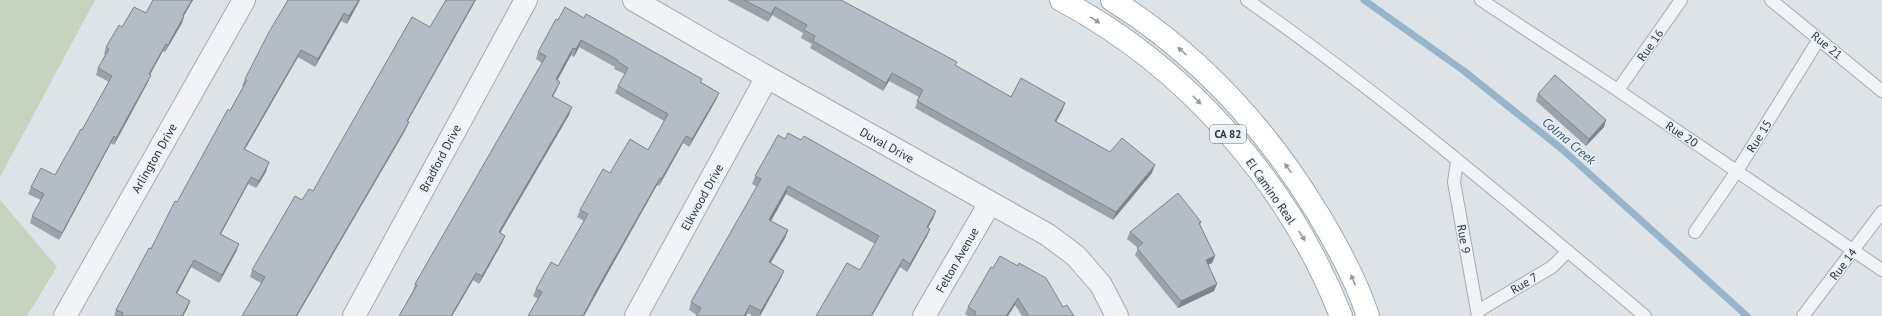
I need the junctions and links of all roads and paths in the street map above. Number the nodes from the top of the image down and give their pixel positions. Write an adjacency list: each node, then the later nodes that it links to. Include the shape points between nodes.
1 (244, 0): 25 (street, Arlington Drive)
2 (526, 0): 26 (street, Bradford Drive)
3 (634, 0): 12 (street, Duval Drive)
4 (1061, 0): 30 (main road, El Camino Real / CA 82, one-way to 30, via 1121,36 1159,64 1223,127 1253,163 1308,246)
5 (1112, 0): 31 (main road, CA 82, one-way to 5, via 1350,272 1329,232 1304,190 1272,146 1242,109 1210,76 1176,45)
6 (1247, 0): 15 (lane, via 1304,40)
7 (1481, 0): 10 (lane, Rue 20)
8 (1682, 0): 13 (lane, Rue 16)
9 (1771, 0): 11 (lane, Rue 21)
10 (1499, 5): 13 (lane, Rue 20)
11 (1819, 39): 14 (lane, Rue 21); 16 (lane, Rue 15)
12 (767, 77): 17 (street, Duval Drive); 27 (street, Elkwood Drive)
13 (1618, 90): 16 (lane, Rue 20)
14 (1882, 91)
15 (1457, 161): 20 (lane, via 1495,189); 23 (lane, Rue 9, via 1454,182)
16 (1737, 171): 19 (lane, Rue 15); 21 (lane, Rue 20)
17 (990, 203): 28 (street, Felton Avenue); 29 (street, Duval Drive, via 1048,235 1076,256 1101,285)
18 (1882, 212): 21 (lane, Rue 14)
19 (1695, 232)
20 (1568, 251): 23 (lane, Rue 7, via 1552,267); 24 (lane)
21 (1853, 251): 22 (lane, Rue 20); 32 (lane, Rue 14)
22 (1882, 270)
23 (1478, 314)
24 (1638, 314)
25 (65, 316)
26 (354, 316)
27 (636, 316)
28 (924, 316)
29 (1118, 316)
30 (1341, 316)
31 (1368, 316)
32 (1803, 316)

